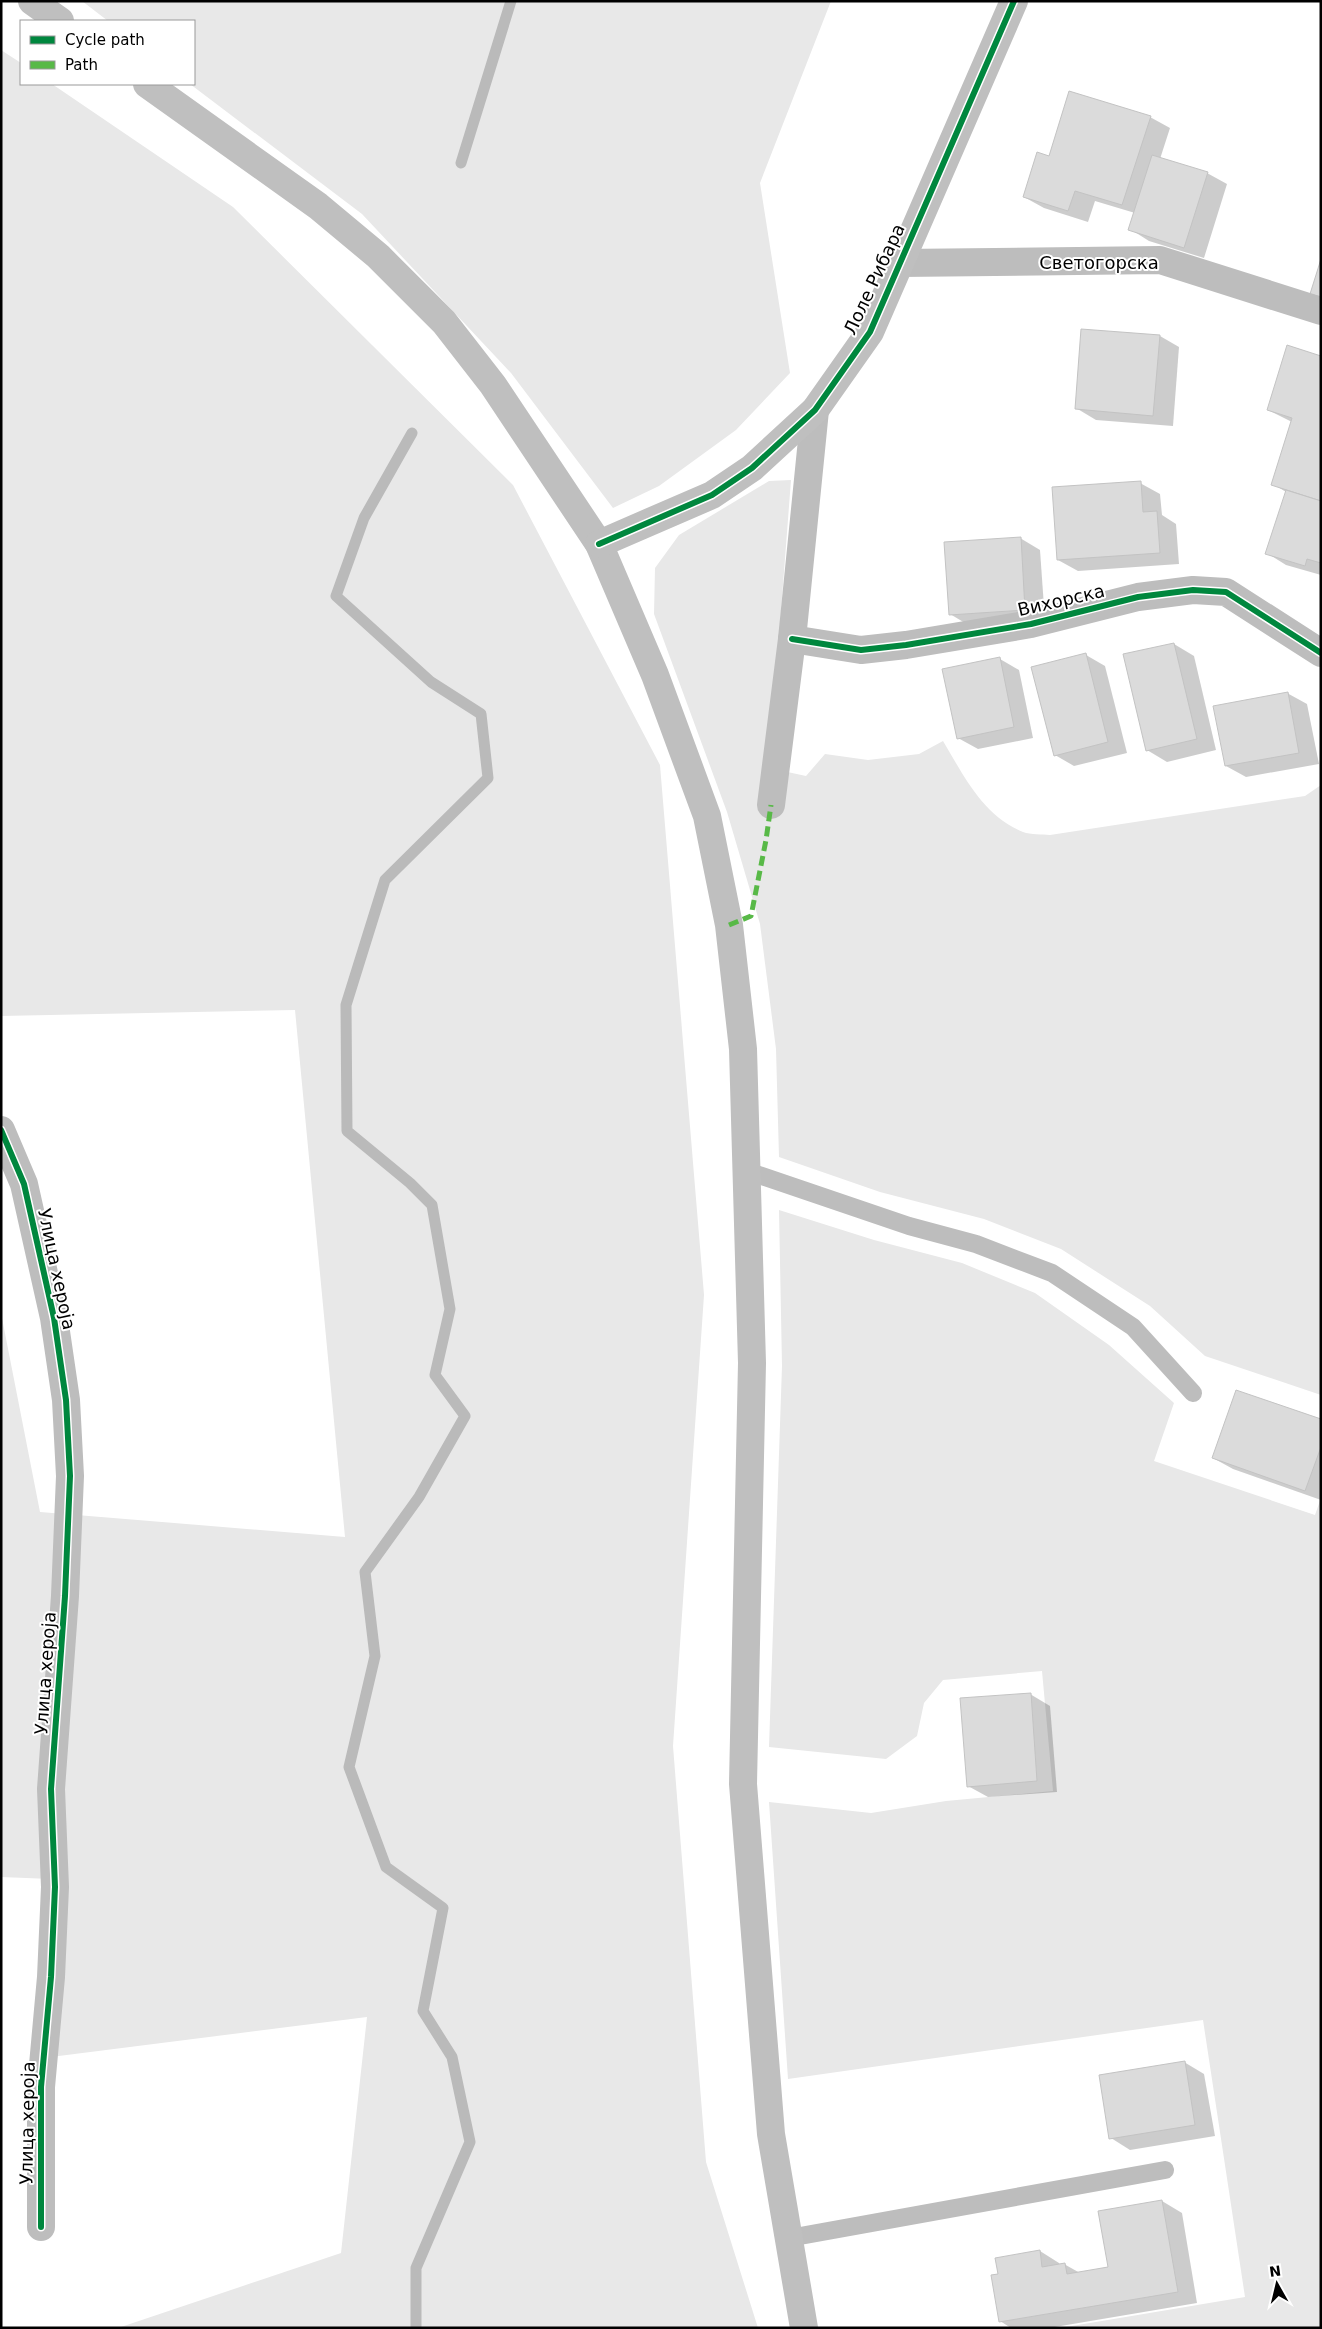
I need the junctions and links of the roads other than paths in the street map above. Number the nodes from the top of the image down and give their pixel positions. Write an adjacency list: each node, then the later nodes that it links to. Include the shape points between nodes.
1 (32, 1): 3 (main road)
2 (1014, 1): 5 (main road, Лоле Рибара)
3 (59, 20)
4 (148, 85): 8 (main road, via 318,206 378,256 444,322 494,385)
5 (900, 263): 6 (street, Светогорска, via 1160,260); 7 (main road, Лоле Рибара, via 870,332)
6 (1321, 311)
7 (815, 410): 8 (main road, Лоле Рибара, via 752,468 712,495); 9 (street)
8 (599, 544): 13 (main road, via 655,675 706,816 730,934 743,1049)
9 (792, 639): 10 (street, Вихорска, via 861,650 906,645 1031,624 1138,597 1192,590 1226,592); 11 (street)
10 (1321, 653)
11 (771, 806)
12 (1, 1130): 16 (street, Улица хероја, via 24,1184 54,1318 66,1400 70,1476 66,1596 51,1789 55,1887 41,2087)
13 (747, 1171): 14 (lane, via 900,1223 976,1244 1052,1273 1133,1328); 17 (main road, via 752,1363 743,1784 771,2134)
14 (1193, 1392)
15 (1165, 2170): 17 (lane)
16 (41, 2227)
17 (789, 2238): 18 (main road)
18 (804, 2328)

